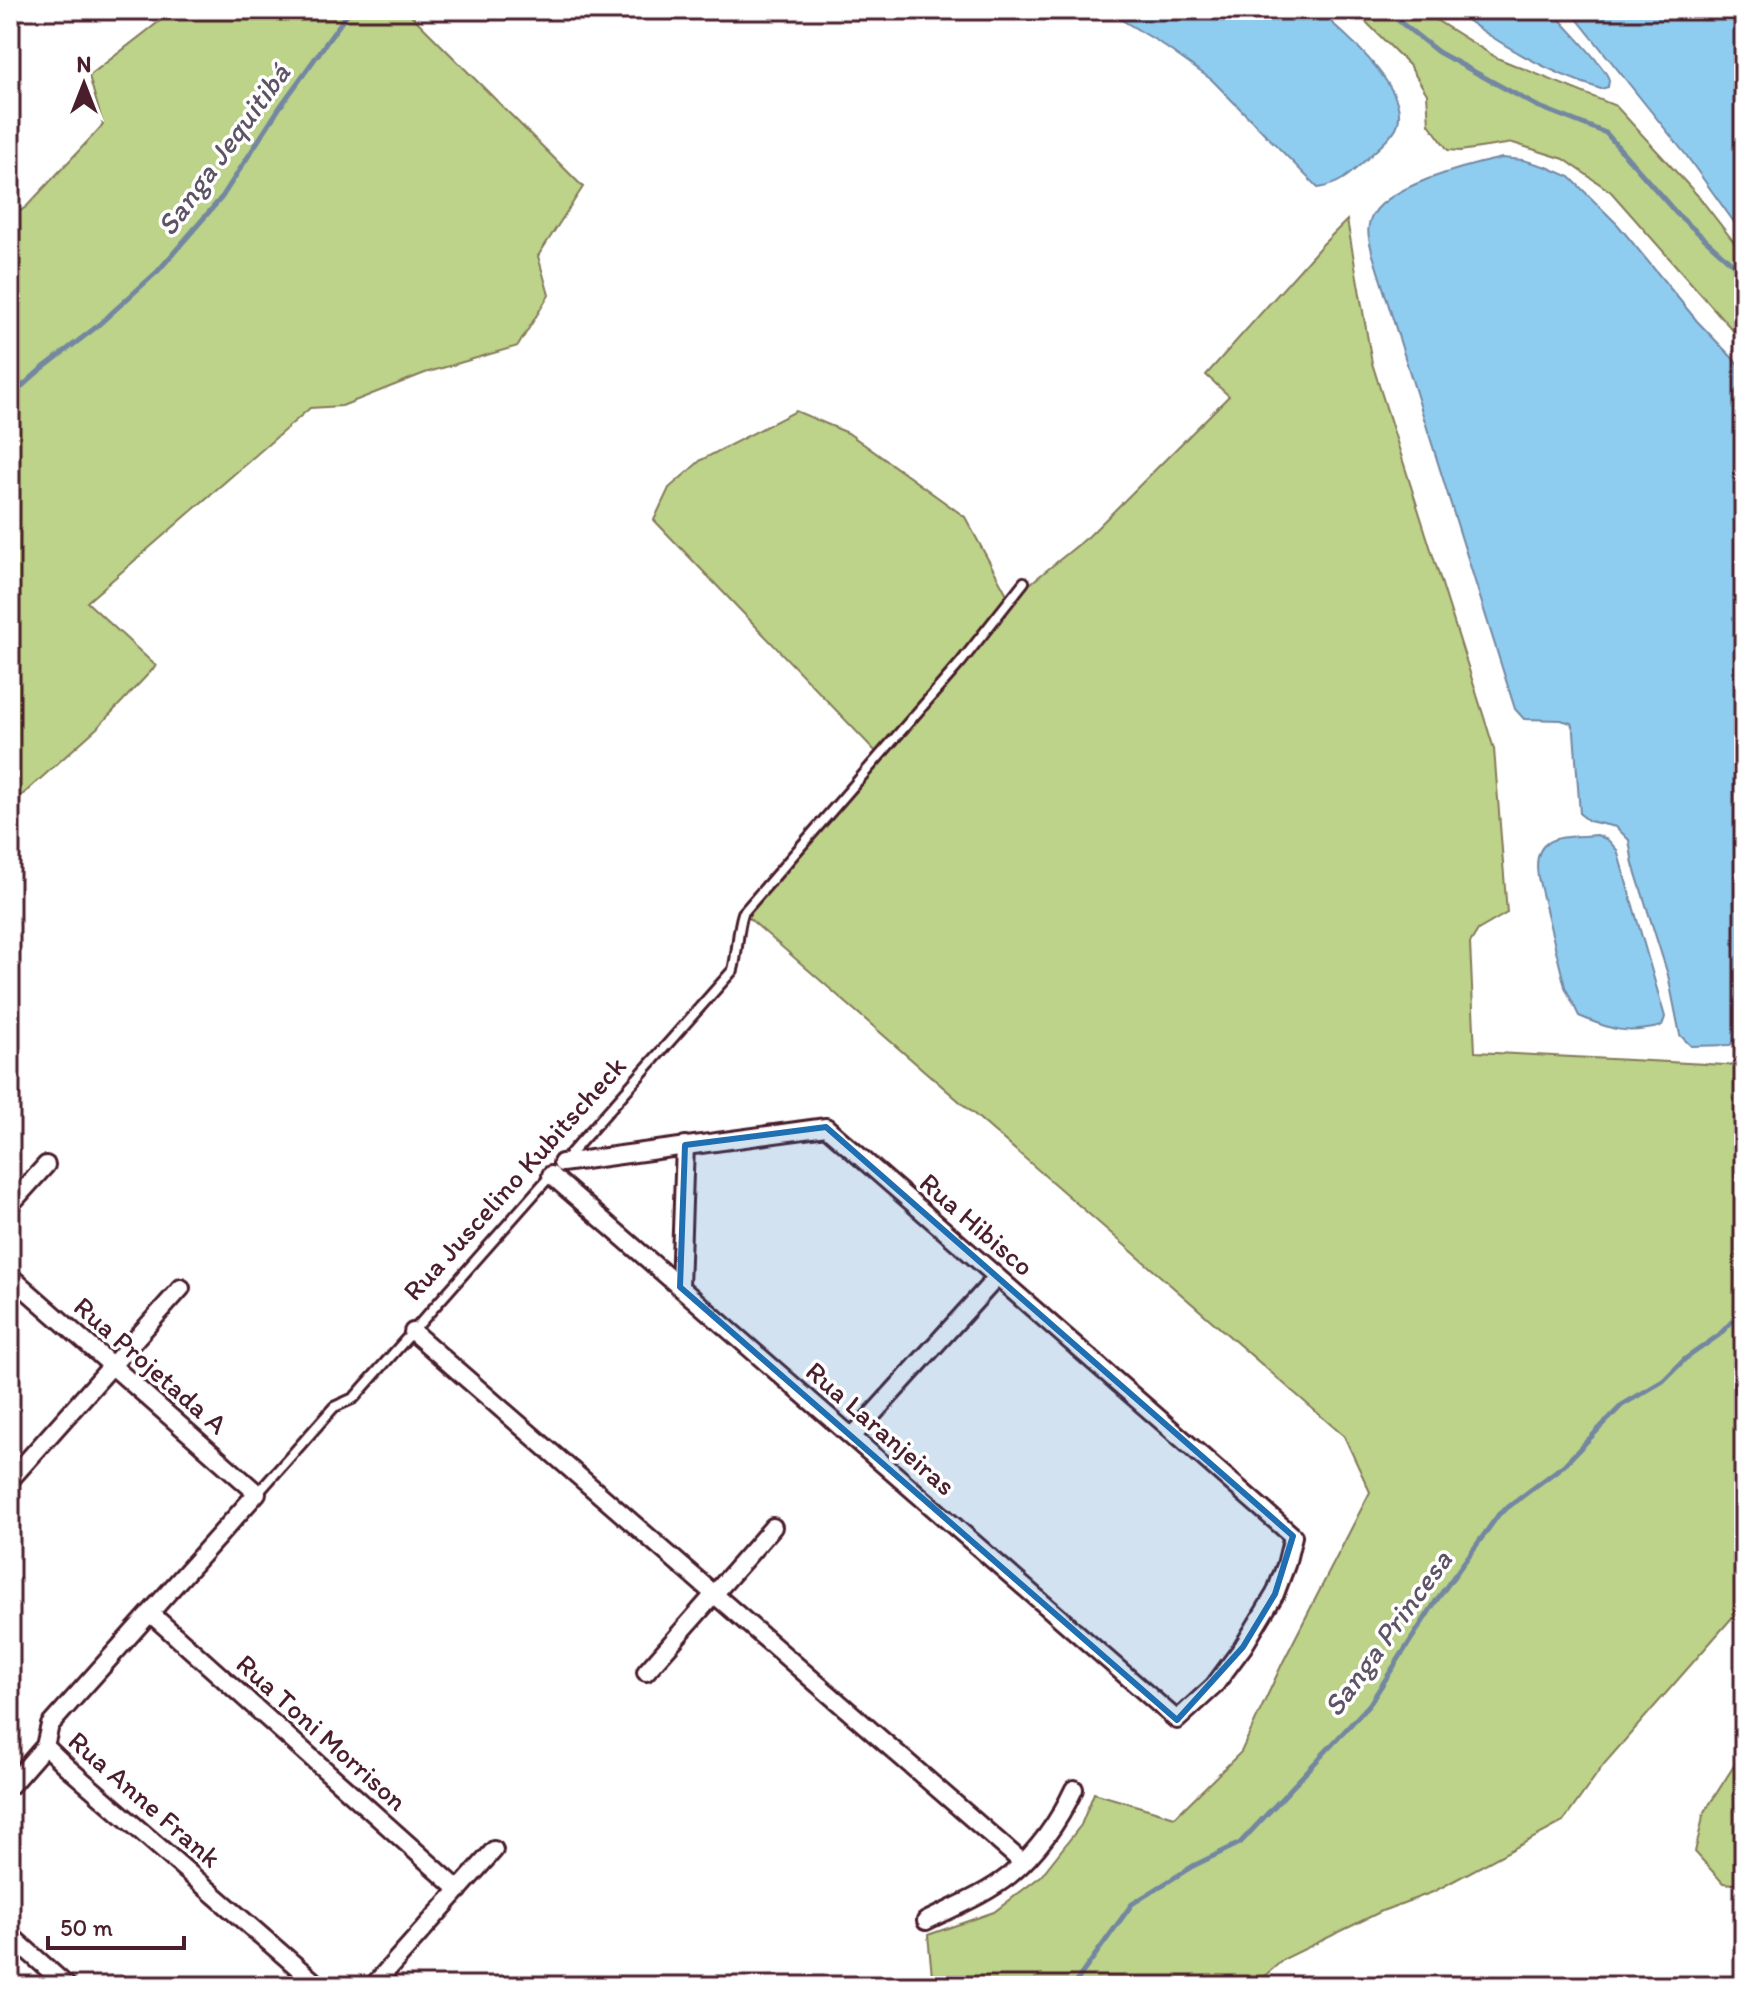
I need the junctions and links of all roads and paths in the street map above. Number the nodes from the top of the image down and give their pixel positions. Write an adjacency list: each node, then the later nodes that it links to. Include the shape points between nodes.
1 (1024, 582): 4 (lane, Rua Juscelino Kubitscheck, via 743,913 733,970)
2 (685, 1145): 4 (street, Rua Hibisco); 7 (street, Rua Hibisco, via 826,1127); 8 (street)
3 (46, 1165): 5 (street)
4 (557, 1169): 8 (street, Rua Laranjeiras); 10 (lane, Rua Juscelino Kubitscheck)
5 (10, 1205)
6 (10, 1276): 11 (street, Rua Projetada A)
7 (997, 1277): 12 (street); 19 (street, Rua Hibisco, via 1293,1536 1275,1594 1243,1647 1214,1686)
8 (680, 1287): 12 (street, Rua Laranjeiras)
9 (181, 1288): 11 (street)
10 (413, 1332): 14 (lane, Rua Juscelino Kubitscheck, via 354,1398 334,1407); 16 (street)
11 (111, 1365): 13 (street); 14 (street, Rua Projetada A)
12 (852, 1437): 19 (street, Rua Laranjeiras)
13 (10, 1480)
14 (257, 1493): 17 (street, Rua Juscelino Kubitscheck)
15 (773, 1527): 16 (street)
16 (714, 1594): 18 (street); 24 (street)
17 (150, 1613): 20 (street, Rua Juscelino Kubitscheck, via 50,1725); 25 (street, Rua Toni Morrison)
18 (646, 1672)
19 (1177, 1720)
20 (45, 1746): 21 (street, Rua Juscelino Kubitscheck); 29 (street, Rua Anne Frank)
21 (10, 1786)
22 (1074, 1789): 24 (street, via 1063,1813)
23 (494, 1850): 25 (street)
24 (1022, 1862): 26 (street, via 969,1901)
25 (459, 1890): 30 (street)
26 (926, 1921)
27 (10, 1935): 28 (street)
28 (67, 1986)
29 (319, 1986)
30 (373, 1986)

